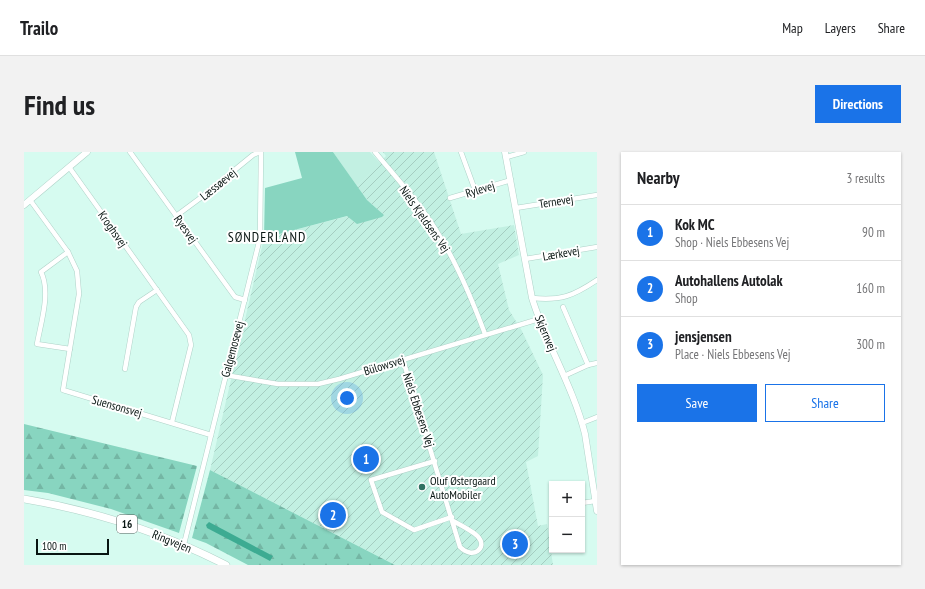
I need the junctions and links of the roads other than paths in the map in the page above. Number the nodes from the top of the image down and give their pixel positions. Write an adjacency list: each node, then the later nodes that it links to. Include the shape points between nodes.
1 (87, 152): 8 (street)
2 (130, 152): 16 (street, Ryesvej)
3 (261, 152): 16 (street, Læssøevej); 23 (street, Galgemosevej, via 260,238)
4 (375, 152): 26 (street, Niels Kjeldsens Vej, via 417,203 442,239 467,286)
5 (461, 152): 10 (street)
6 (524, 152): 7 (street)
7 (506, 154): 9 (street, Skjernvej)
8 (69, 167): 13 (street); 21 (street, Kroghsvej)
9 (511, 180): 10 (street, Rylevej); 15 (street, Skjernvej)
10 (475, 190): 12 (street, Rylevej)
11 (597, 195): 15 (street, Ternevej)
12 (450, 198)
13 (30, 200): 14 (street); 18 (street, Suensonsvej)
14 (24, 206)
15 (516, 208): 19 (street, Skjernvej)
16 (176, 216): 23 (street, Ryesvej, via 235,297)
17 (597, 247): 19 (street, Lærkevej)
18 (68, 252): 27 (street, Suensonsvej, via 77,271 78,288); 27 (street, via 41,272 45,294 37,344)
19 (525, 259): 22 (street, Skjernvej)
20 (597, 280): 22 (street, via 565,297 550,300)
21 (157, 290): 31 (street, via 136,307); 35 (street, Kroghsvej, via 189,335 191,345)
22 (532, 298): 25 (street, Skjernvej)
23 (245, 300): 32 (street, Galgemosevej)
24 (563, 308): 30 (street)
25 (539, 319): 26 (street, Bülowsvej); 33 (street, Skjernvej)
26 (485, 334): 28 (street, Bülowsvej)
27 (70, 349): 35 (street, Suensonsvej, via 63,390)
28 (403, 360): 32 (street, Bülowsvej, via 318,384 278,384); 38 (street, Niels Ebbesens Vej)
29 (597, 363): 30 (street)
30 (588, 365): 33 (street)
31 (125, 369)
32 (226, 375): 37 (street, Galgemosevej)
33 (564, 376): 36 (street, Skjernvej)
34 (597, 417): 36 (street)
35 (172, 422): 37 (street, Suensonsvej)
36 (582, 423): 40 (street, Skjernvej)
37 (211, 435): 44 (street, Galgemosevej)
38 (435, 460): 43 (street, Niels Ebbesens Vej); 43 (street, Niels Ebbesens Vej, via 371,480 382,512 414,530)
39 (24, 499): 44 (main road, Ringvejen / 16, via 101,516)
40 (595, 501): 41 (street); 42 (street, Skjernvej)
41 (585, 503)
42 (597, 510)
43 (452, 519): 43 (street, Niels Ebbesens Vej, via 478,536 482,542 477,552 465,552 460,547)
44 (184, 544): 45 (main road, Ringvejen / 16)
45 (226, 565)

